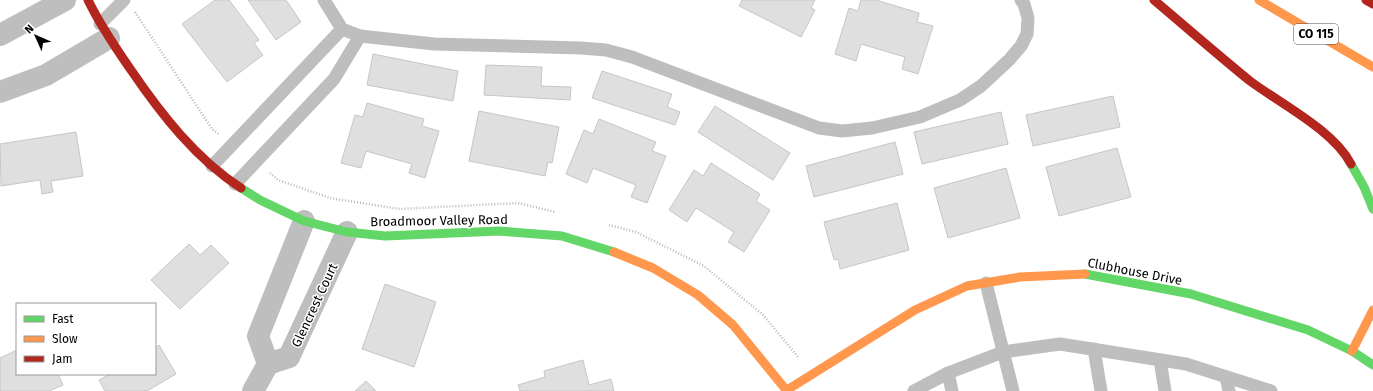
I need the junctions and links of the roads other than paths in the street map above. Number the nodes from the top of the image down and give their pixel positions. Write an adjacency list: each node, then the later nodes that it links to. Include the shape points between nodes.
1 (65, 0): 12 (street)
2 (88, 0): 11 (main road, Broadmoor Valley Road)
3 (324, 0): 10 (lane)
4 (1021, 0): 13 (lane, via 1028,18 1027,34 1009,60 981,86 960,100 920,117 872,128 842,131 819,128 632,57 606,50 434,44)
5 (1154, 0): 18 (main road, via 1251,82 1322,131 1347,156)
6 (1259, 0): 14 (main road, CO 115)
7 (1366, 0): 9 (main road)
8 (128, 3): 11 (lane)
9 (1373, 4)
10 (342, 29): 13 (lane); 16 (lane)
11 (104, 31): 15 (street, via 46,75); 16 (main road, Broadmoor Valley Road, via 149,96 180,134)
12 (0, 35)
13 (360, 36): 17 (lane, via 334,78)
14 (1373, 67)
15 (0, 92)
16 (212, 166): 17 (main road, Broadmoor Valley Road)
17 (235, 184): 19 (main road, Broadmoor Valley Road, via 260,200)
18 (1373, 209)
19 (304, 221): 20 (main road, Broadmoor Valley Road); 27 (street, via 258,336)
20 (347, 232): 27 (street, Glencrest Court, via 289,357); 31 (main road, Broadmoor Valley Road, via 385,236 499,231 562,236 606,249 653,268 698,295 733,325)
21 (986, 283): 24 (main road, Clubhouse Drive, via 1020,277 1081,273 1191,294 1308,330); 25 (lane); 31 (main road, Clubhouse Drive, via 967,286 915,310)
22 (1373, 310): 24 (main road)
23 (1094, 349): 25 (lane, via 1060,344); 26 (lane); 36 (lane)
24 (1352, 351): 28 (main road, Clubhouse Drive)
25 (1003, 352): 29 (lane); 35 (lane)
26 (1160, 360): 30 (lane, via 1186,364); 37 (lane)
27 (268, 364): 32 (street)
28 (1373, 366)
29 (948, 373): 33 (lane); 34 (lane)
30 (1226, 377): 38 (lane); 39 (lane)
31 (787, 390)
32 (253, 391)
33 (914, 391)
34 (952, 391)
35 (1013, 391)
36 (1101, 391)
37 (1165, 391)
38 (1229, 391)
39 (1271, 391)

